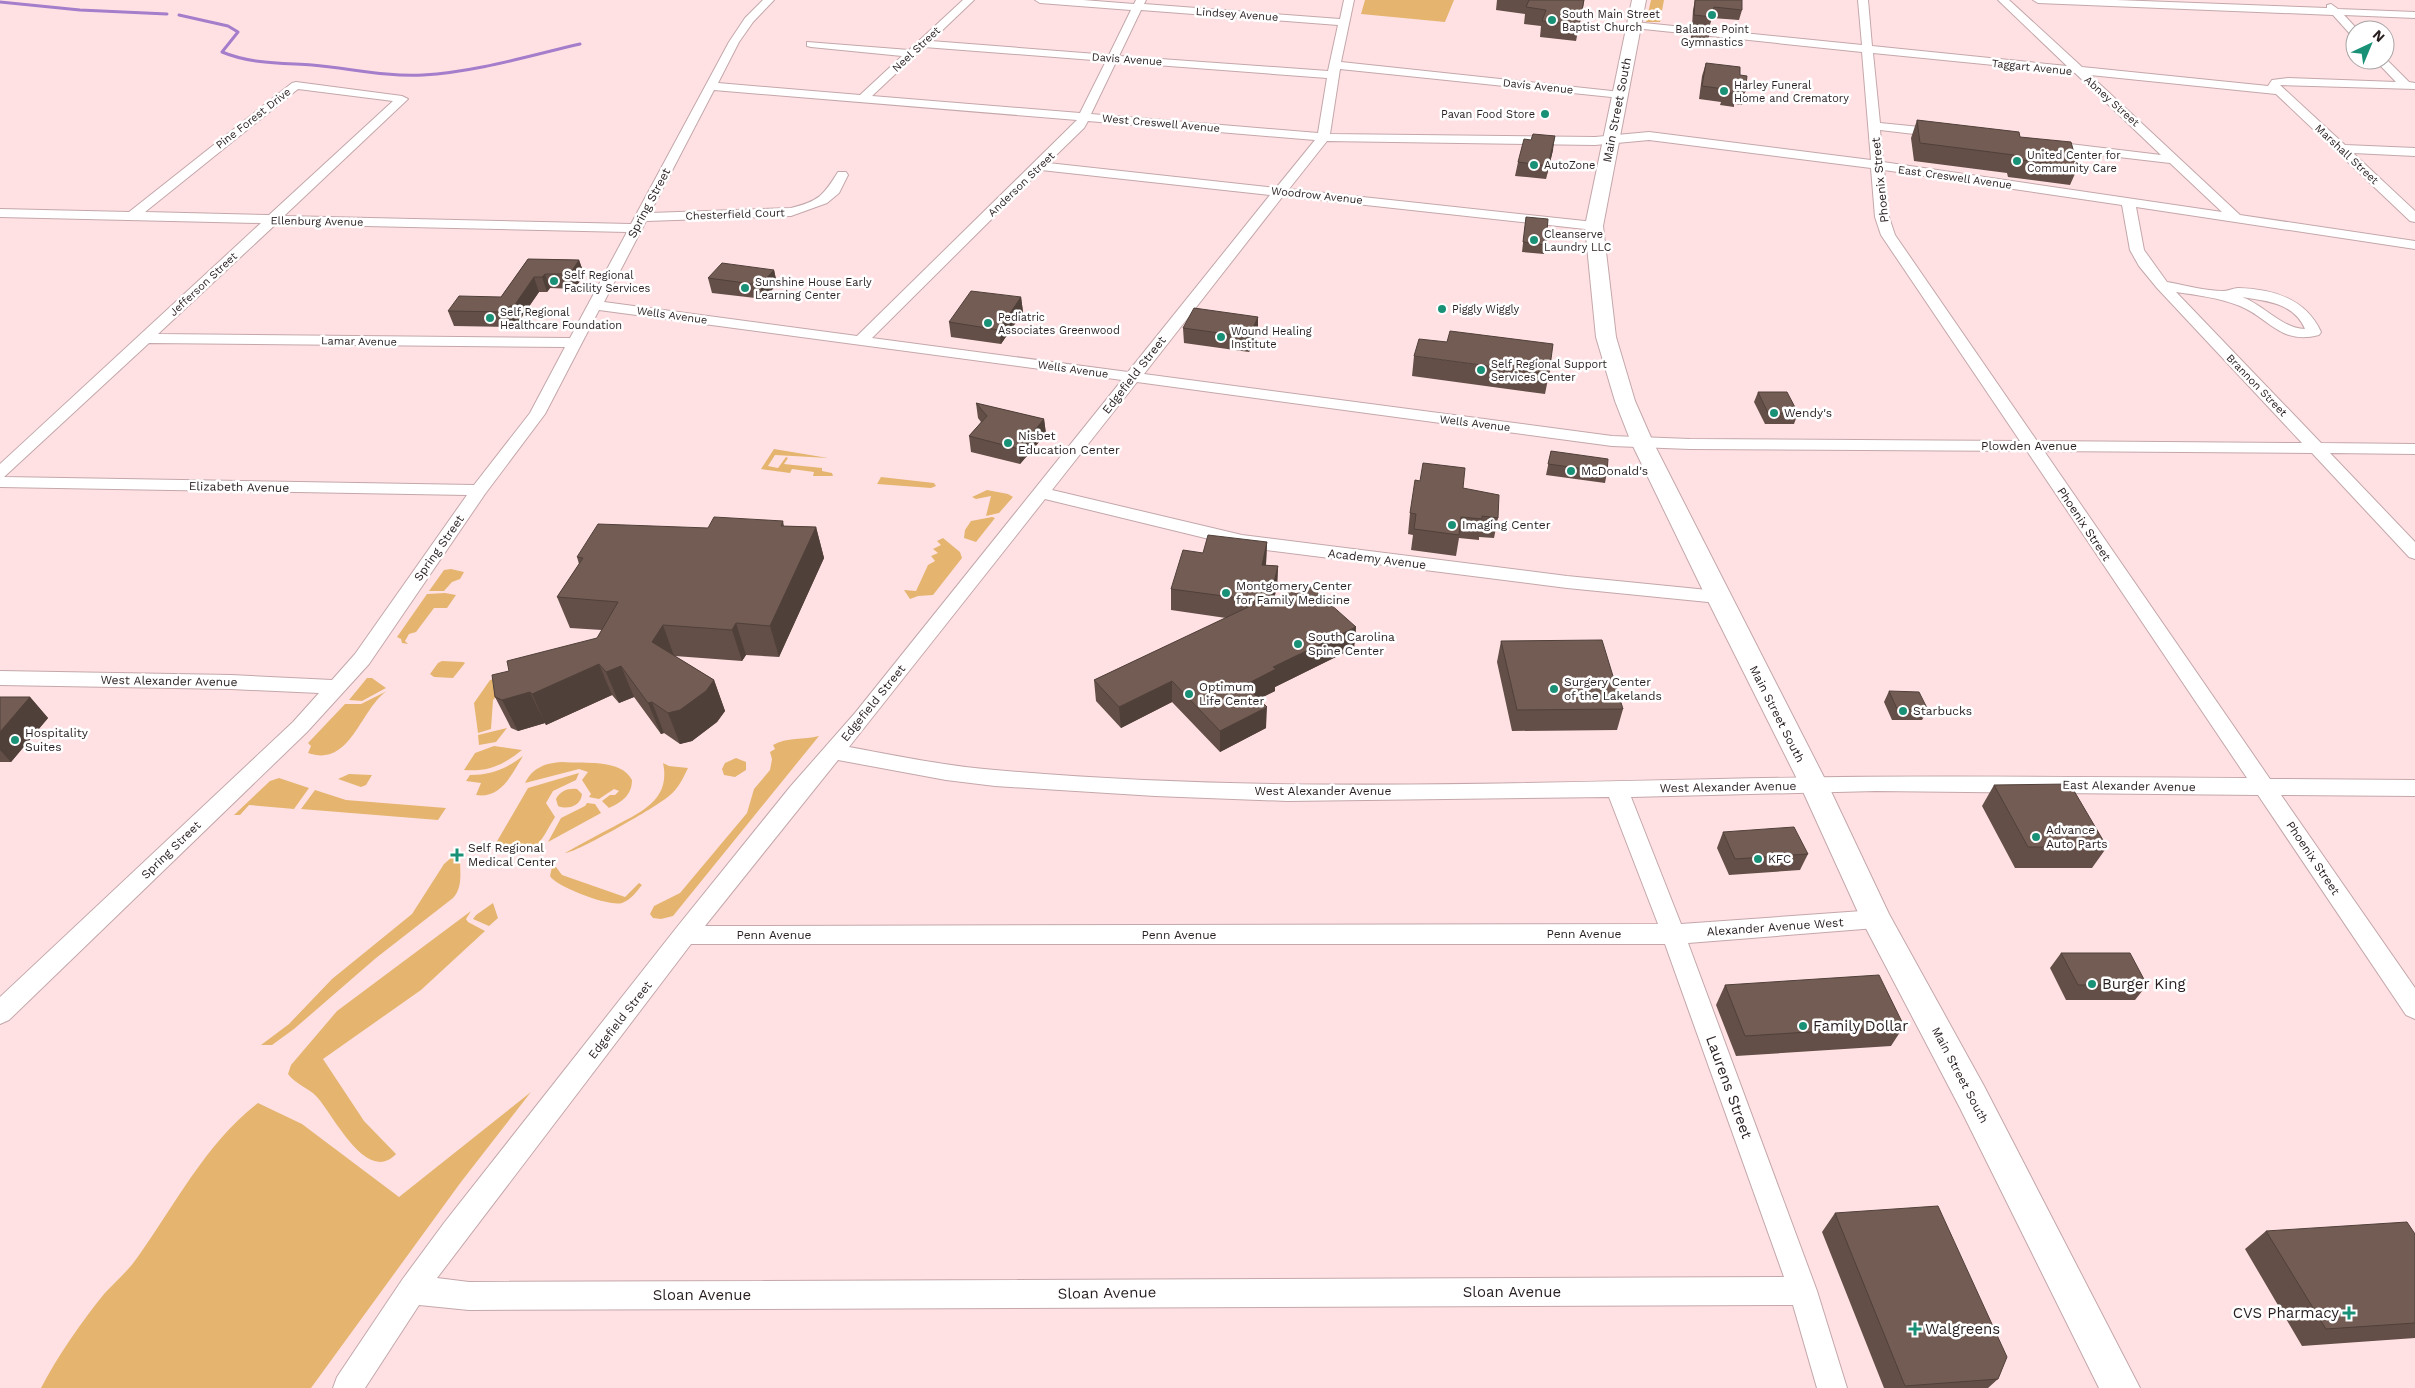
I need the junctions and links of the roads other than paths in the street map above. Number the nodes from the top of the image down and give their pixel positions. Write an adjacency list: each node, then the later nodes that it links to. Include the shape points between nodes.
1 (769, 0): 25 (street, Spring Street, via 742,29)
2 (969, 0): 18 (street, Neel Street)
3 (1040, 0): 10 (street, Lindsey Avenue)
4 (1349, 0): 15 (street, Edgefield Street)
5 (1864, 0): 19 (street, Phoenix Street)
6 (2002, 0): 24 (street, Abney Street)
7 (2038, 0): 8 (street)
8 (2056, 0): 11 (street)
9 (2324, 0): 13 (street)
10 (1139, 4): 15 (street, Lindsey Avenue); 21 (street, Anderson Street)
11 (2202, 4): 13 (street)
12 (1636, 12): 19 (street, Taggart Avenue); 28 (main road, Main Street South)
13 (2336, 12): 14 (street); 16 (street)
14 (2415, 15)
15 (1344, 22): 22 (street, Edgefield Street)
16 (2345, 22)
17 (811, 44): 20 (street)
18 (922, 44): 20 (street, Neel Street); 21 (street, Davis Avenue)
19 (1868, 50): 24 (street, Taggart Avenue); 32 (street, Phoenix Street)
20 (912, 53): 30 (street, Neel Street)
21 (1112, 58): 22 (street, Davis Avenue); 31 (street, Anderson Street)
22 (1334, 70): 28 (street, Davis Avenue); 34 (street, Edgefield Street)
23 (2393, 70): 26 (street)
24 (2080, 72): 27 (street, Taggart Avenue); 39 (street, Abney Street)
25 (711, 86): 30 (street, West Creswell Avenue); 50 (street, Spring Street)
26 (2411, 86): 27 (street, via 2276,82 2273,85)
27 (2279, 91): 37 (street, Marshall Street)
28 (1621, 95): 35 (main road, Main Street South)
29 (396, 98): 46 (street, Pine Forest Drive, via 296,85); 49 (street, Jefferson Street, via 402,99)
30 (863, 98): 31 (street, West Creswell Avenue)
31 (1084, 116): 34 (street, West Creswell Avenue); 41 (street, Anderson Street, via 1076,130)
32 (1874, 126): 33 (street); 40 (street, Phoenix Street)
33 (1952, 135)
34 (1324, 136): 35 (street, West Creswell Avenue, via 1595,141); 43 (street, Edgefield Street)
35 (1612, 138): 40 (street, East Creswell Avenue, via 1649,136); 51 (main road, Main Street South)
36 (2030, 144): 39 (street)
37 (2341, 149): 38 (street); 47 (street, Marshall Street)
38 (2415, 152)
39 (2175, 160): 48 (street, Abney Street)
40 (1878, 165): 44 (street, East Creswell Avenue); 61 (street, Phoenix Street, via 1882,217 1888,235)
41 (1040, 166): 43 (street, Woodrow Avenue); 57 (street, Anderson Street)
42 (842, 175): 50 (street, Chesterfield Court, via 838,188 830,196 791,212)
43 (1280, 192): 51 (street, Woodrow Avenue); 59 (street, Edgefield Street)
44 (2128, 202): 48 (street, East Creswell Avenue); 53 (street, Brannon Street, via 2137,250)
45 (0, 213): 46 (street, Ellenburg Avenue)
46 (132, 216): 49 (street, Ellenburg Avenue)
47 (2415, 218)
48 (2237, 219): 52 (street, East Creswell Avenue)
49 (272, 220): 50 (street, Ellenburg Avenue); 56 (street, Jefferson Street)
50 (637, 223): 55 (street, Spring Street)
51 (1594, 226): 60 (main road, Main Street South, via 1606,337 1625,402)
52 (2415, 245)
53 (2162, 285): 54 (street); 62 (street, Brannon Street)
54 (2226, 296): 54 (street, via 2237,292 2282,301 2301,312 2314,332 2306,334 2280,328 2253,307)
55 (594, 305): 57 (street, Wells Avenue); 58 (street, Spring Street)
56 (145, 338): 58 (street, Lamar Avenue); 64 (street, Jefferson Street)
57 (861, 340): 59 (street, Wells Avenue)
58 (573, 343): 66 (street, Spring Street, via 537,414)
59 (1132, 378): 60 (street, Wells Avenue, via 1612,441); 67 (street, Edgefield Street)
60 (1642, 442): 61 (street, Plowden Avenue); 69 (main road, Main Street South)
61 (2031, 446): 62 (street, Plowden Avenue); 74 (street, Phoenix Street)
62 (2317, 448): 63 (street, Plowden Avenue); 68 (street, Brannon Street)
63 (2415, 449)
64 (0, 473)
65 (0, 482): 66 (street, Elizabeth Avenue)
66 (479, 490): 71 (street, Spring Street, via 362,659)
67 (1040, 493): 69 (street, Academy Avenue, via 1242,541 1567,582); 72 (street, Edgefield Street)
68 (2415, 553)
69 (1718, 597): 73 (main road, Main Street South)
70 (0, 678): 71 (street, West Alexander Avenue)
71 (338, 687): 81 (street, Spring Street, via 300,728)
72 (834, 752): 76 (street, West Alexander Avenue, via 995,778 1155,788 1287,792); 78 (street, Edgefield Street)
73 (1814, 785): 74 (street, East Alexander Avenue); 76 (street, West Alexander Avenue); 77 (main road, Main Street South)
74 (2265, 787): 75 (street, East Alexander Avenue); 80 (street, Phoenix Street)
75 (2415, 788)
76 (1617, 789): 79 (street, Laurens Street)
77 (1876, 919): 79 (street, Alexander Avenue West); 86 (main road, Main Street South, via 1972,1097)
78 (686, 934): 79 (street, Penn Avenue); 82 (street, Edgefield Street)
79 (1673, 934): 83 (street, Laurens Street)
80 (2415, 1008)
81 (0, 1013)
82 (412, 1290): 83 (street, Sloan Avenue, via 469,1296); 84 (street, Edgefield Street)
83 (1803, 1291): 85 (street, Laurens Street)
84 (348, 1388)
85 (1832, 1388)
86 (2120, 1388)

